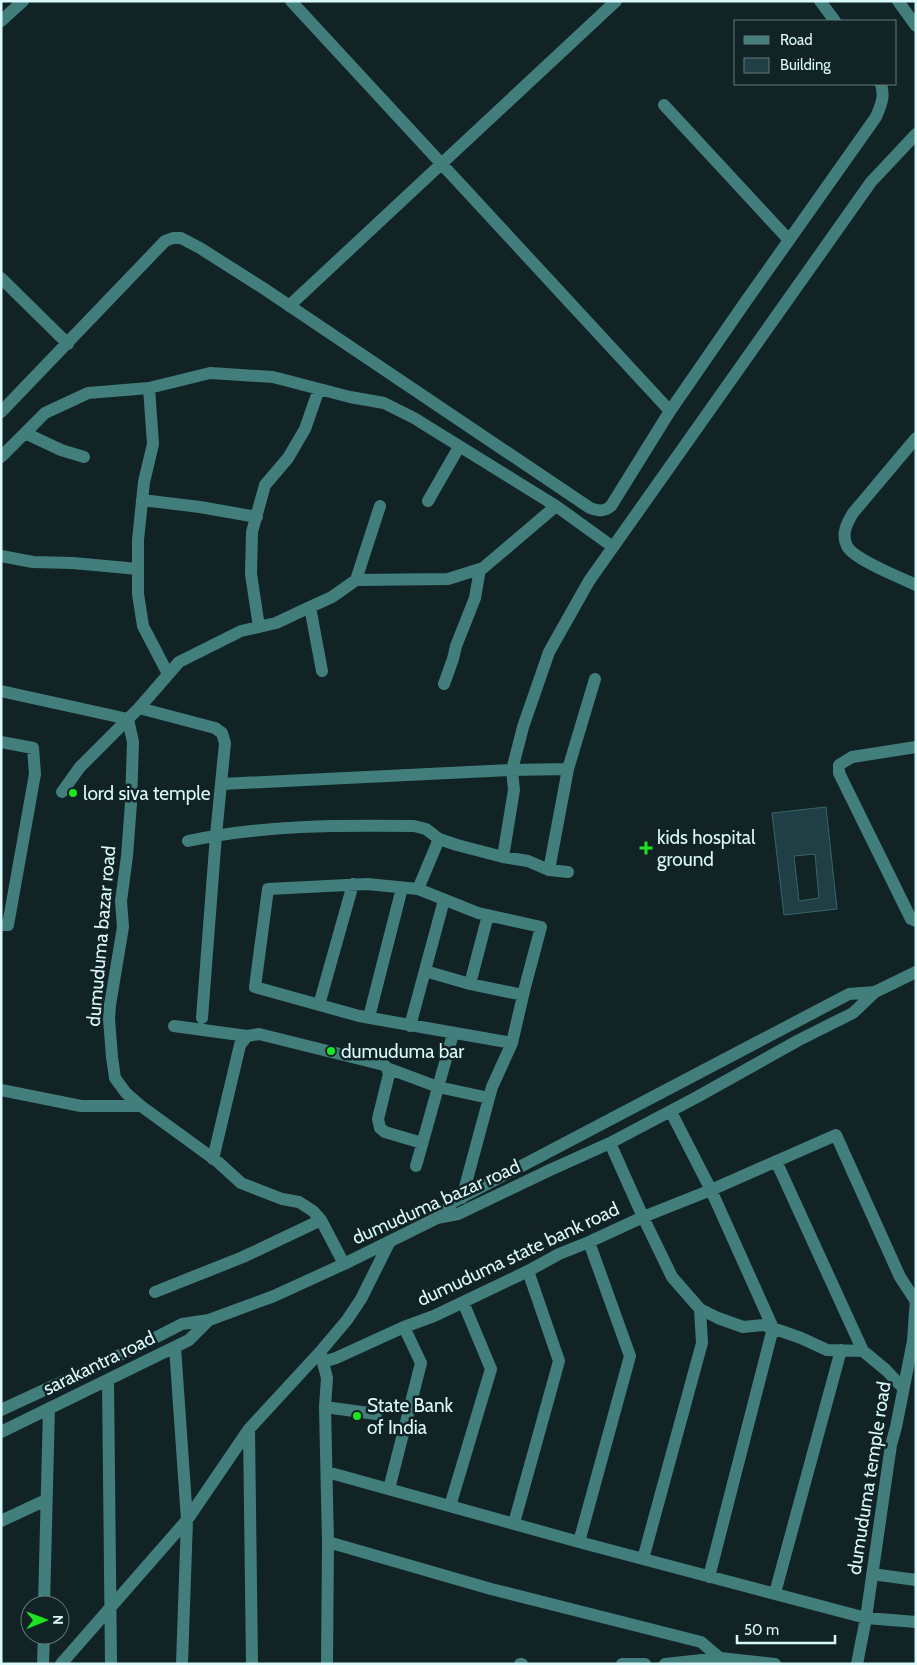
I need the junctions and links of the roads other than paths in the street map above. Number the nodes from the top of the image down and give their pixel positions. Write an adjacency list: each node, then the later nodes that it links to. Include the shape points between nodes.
1 (23, 1): 7 (street)
2 (291, 1): 12 (street)
3 (616, 1): 12 (street)
4 (820, 1): 6 (street)
5 (898, 1): 8 (street)
6 (834, 20)
7 (1, 21)
8 (916, 26)
9 (881, 85): 13 (street, via 884,93 876,117)
10 (664, 105): 13 (street)
11 (916, 134): 31 (street, via 871,182)
12 (442, 163): 15 (street); 19 (street)
13 (789, 240): 19 (street)
14 (1, 278): 16 (street)
15 (289, 306): 16 (street, via 200,248 181,238 173,238 165,241); 19 (street, via 590,508 598,510 611,506)
16 (68, 344): 20 (street)
17 (149, 388): 18 (street, via 210,373 273,377); 21 (street, via 88,393 45,413); 26 (street, via 154,444)
18 (319, 389): 23 (street, via 384,403); 30 (street, via 305,429 288,458 265,485)
19 (670, 411)
20 (1, 412)
21 (25, 433): 24 (street, via 61,450); 25 (street)
22 (916, 438): 36 (street, via 854,513 846,525 844,538 847,548 857,556)
23 (459, 446): 27 (street); 29 (street)
24 (84, 456)
25 (1, 457)
26 (142, 500): 30 (street); 34 (street)
27 (428, 501)
28 (380, 506): 35 (street)
29 (556, 506): 31 (street); 33 (street)
30 (256, 517): 38 (street, via 252,532 251,574)
31 (614, 547): 49 (street, via 589,581 549,652)
32 (1, 556): 34 (street, via 33,562)
33 (480, 569): 35 (street, via 448,579); 42 (street, via 475,598)
34 (138, 570): 40 (street, via 143,626)
35 (356, 580): 37 (street)
36 (916, 585)
37 (310, 607): 38 (street); 39 (street)
38 (259, 627): 40 (street, via 241,631 179,662)
39 (322, 672)
40 (168, 674): 44 (street)
41 (595, 679): 48 (street)
42 (444, 684)
43 (1, 691): 45 (street)
44 (139, 708): 45 (street); 50 (street, via 215,728 222,733 225,744)
45 (128, 719): 51 (street, via 80,767); 82 (street, dumuduma bazar road, via 133,742 131,803 121,901 123,927 109,1019 115,1078)
46 (1, 742): 64 (street, via 33,748 35,774 8,925)
47 (916, 747): 63 (street, via 852,757 839,765 839,773 911,919)
48 (568, 769): 49 (street); 56 (street)
49 (512, 770): 50 (street); 55 (street, via 514,790)
50 (221, 784): 52 (street)
51 (62, 792)
52 (216, 835): 53 (street, via 334,824 414,826 426,829); 54 (street); 72 (street)
53 (439, 839): 55 (street); 60 (street)
54 (188, 841)
55 (503, 857): 56 (street, via 528,861)
56 (548, 870): 57 (street)
57 (568, 872)
58 (354, 884): 59 (street); 70 (street); 70 (street, via 268,889 255,987)
59 (402, 888): 60 (street); 71 (street)
60 (418, 889): 61 (street)
61 (444, 900): 62 (street); 65 (street)
62 (488, 915): 67 (street); 69 (street, via 541,927)
63 (916, 920)
64 (1, 925)
65 (425, 971): 67 (street); 74 (street)
66 (916, 972): 68 (street, dumuduma bazar road)
67 (470, 984): 69 (street)
68 (876, 992): 83 (street, dumuduma bazar road, via 853,1012); 90 (street, via 849,994)
69 (523, 995): 77 (street)
70 (319, 1005): 71 (street)
71 (368, 1017): 74 (street)
72 (202, 1018)
73 (174, 1026): 76 (street)
74 (410, 1026): 75 (street)
75 (453, 1034): 77 (street); 79 (street)
76 (247, 1036): 78 (street, via 259,1034); 86 (street, via 240,1045)
77 (512, 1043): 81 (street)
78 (387, 1068): 79 (street); 85 (street, via 389,1074 378,1119 380,1128)
79 (438, 1087): 81 (street); 85 (street)
80 (1, 1090): 82 (street, via 82,1106)
81 (489, 1098): 90 (street)
82 (141, 1106): 86 (street, dumuduma bazar road)
83 (671, 1112): 84 (street, dumuduma bazar road); 89 (street)
84 (610, 1143): 91 (street); 92 (street, dumuduma bazar road, via 458,1214)
85 (422, 1144): 88 (street)
86 (213, 1158): 93 (street, dumuduma bazar road, via 241,1183 282,1200 299,1202 314,1211)
87 (776, 1161): 89 (street); 99 (street, via 836,1135 900,1277); 107 (street)
88 (416, 1166)
89 (711, 1190): 91 (street); 104 (street)
90 (462, 1198): 92 (street)
91 (643, 1217): 95 (street, dumuduma state bank road); 101 (street, dumuduma state bank road, via 672,1277)
92 (437, 1218): 94 (street, dumuduma bazar road)
93 (321, 1220): 96 (street, dumuduma bazar road); 98 (street, via 244,1257)
94 (390, 1241): 96 (street, dumuduma bazar road); 108 (street, via 361,1299)
95 (589, 1242): 97 (street, dumuduma state bank road); 125 (street, via 630,1356)
96 (344, 1264): 102 (street, sarakantra road, via 274,1296)
97 (528, 1271): 100 (street, dumuduma state bank road); 123 (street, via 559,1361)
98 (156, 1292)
99 (916, 1299): 110 (street, dumuduma temple road)
100 (462, 1302): 103 (street, dumuduma state bank road); 120 (street, via 491,1369)
101 (700, 1309): 104 (street, dumuduma state bank road, via 743,1327 764,1325); 126 (street, via 702,1343)
102 (209, 1320): 105 (street, sarakantra road, via 189,1340); 113 (street, sarakantra road, via 182,1324)
103 (404, 1327): 108 (street, dumuduma state bank road, via 336,1358); 118 (street, via 421,1363)
104 (774, 1328): 106 (street, dumuduma state bank road, via 827,1350); 128 (street)
105 (175, 1347): 109 (street, sarakantra road); 121 (street)
106 (841, 1350): 107 (street, dumuduma state bank road); 130 (street)
107 (863, 1351): 110 (street)
108 (321, 1357): 111 (street, via 327,1378); 115 (street)
109 (108, 1380): 112 (street, sarakantra road); 132 (street)
110 (903, 1388): 127 (street, dumuduma temple road)
111 (325, 1407): 114 (street); 117 (street)
112 (50, 1408): 116 (street, sarakantra road); 119 (street)
113 (1, 1410)
114 (376, 1414)
115 (249, 1428): 121 (street); 141 (street)
116 (1, 1432)
117 (327, 1472): 118 (street); 124 (street)
118 (389, 1490): 120 (street)
119 (46, 1500): 122 (street); 131 (street)
120 (450, 1506): 123 (street)
121 (187, 1520): 132 (street); 140 (street)
122 (1, 1521)
123 (514, 1523): 125 (street)
124 (328, 1542): 136 (street, via 491,1589 701,1642); 142 (street)
125 (579, 1542): 126 (street)
126 (643, 1559): 128 (street)
127 (872, 1574): 129 (street); 133 (street, dumuduma temple road)
128 (709, 1577): 130 (street)
129 (916, 1580)
130 (775, 1593): 133 (street)
131 (44, 1595)
132 (111, 1607): 138 (street); 139 (street)
133 (866, 1618): 134 (street); 147 (street, dumuduma temple road)
134 (916, 1622)
135 (44, 1645): 137 (street)
136 (720, 1661): 145 (street); 146 (street)
137 (43, 1664)
138 (61, 1664)
139 (111, 1664)
140 (182, 1664)
141 (252, 1664)
142 (327, 1664)
143 (622, 1664): 144 (street)
144 (645, 1664)
145 (665, 1664)
146 (775, 1664)
147 (856, 1664)

